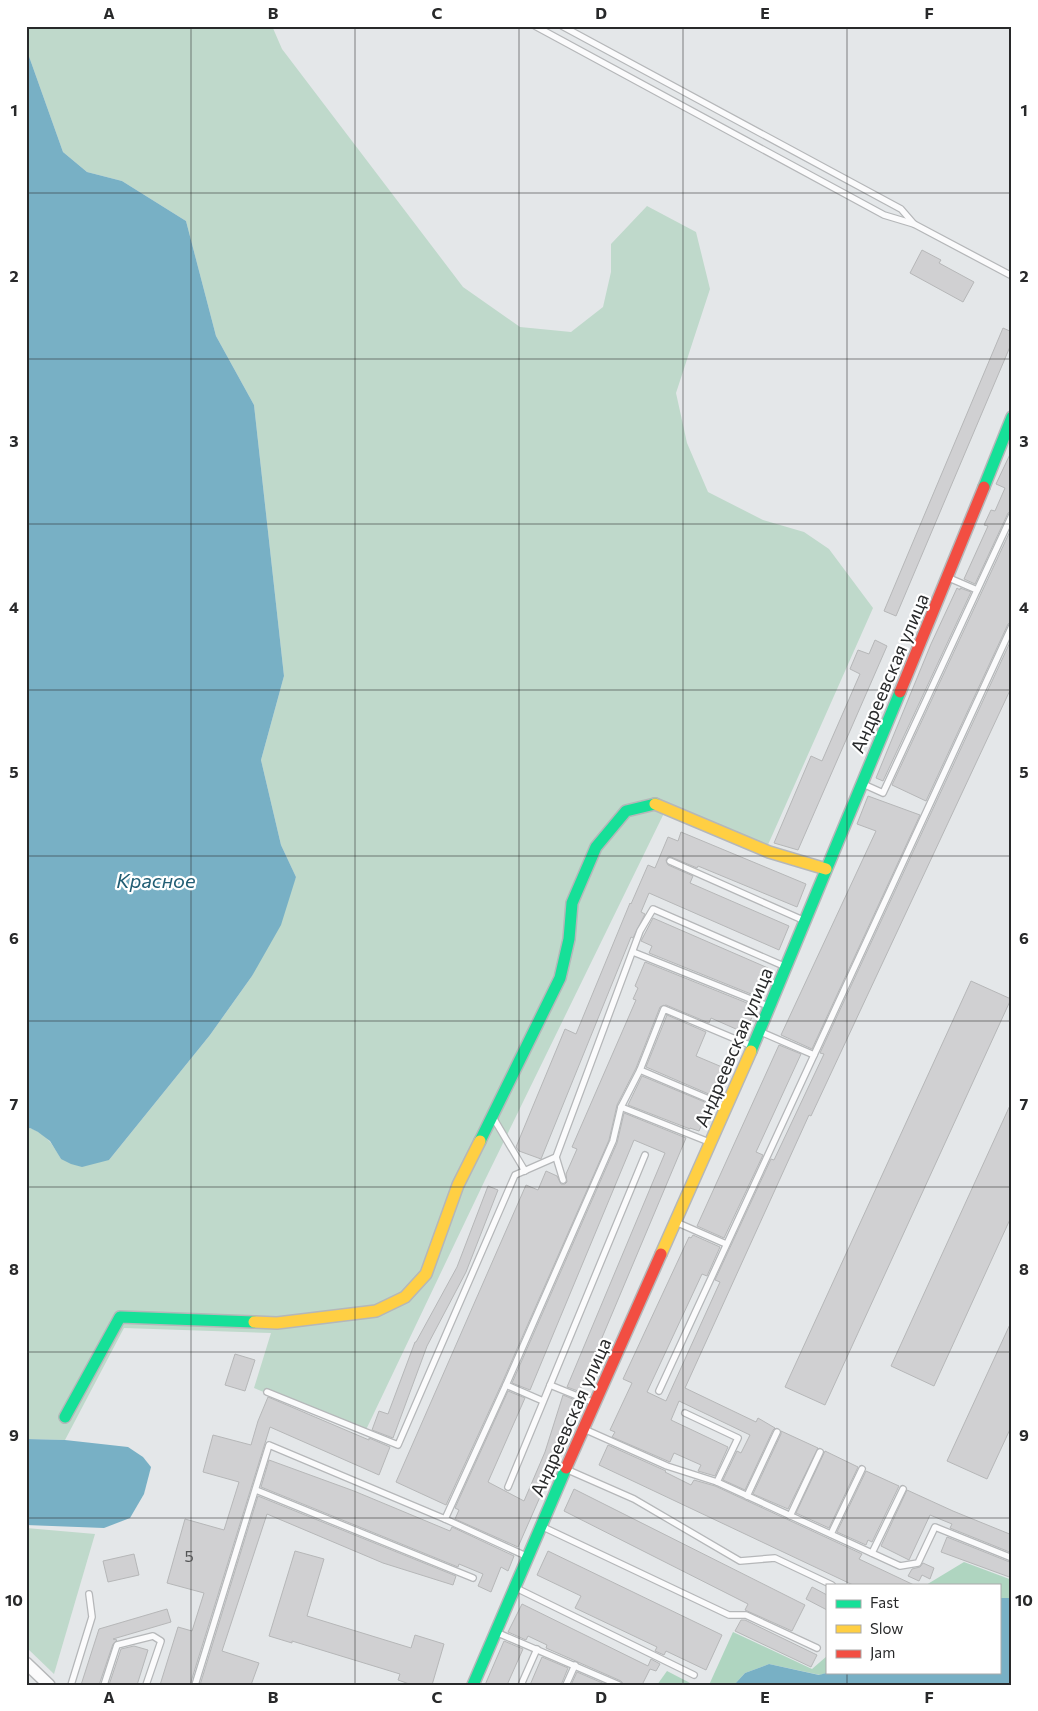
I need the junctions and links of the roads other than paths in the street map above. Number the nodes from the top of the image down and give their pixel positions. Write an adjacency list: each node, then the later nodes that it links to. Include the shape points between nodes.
1 (535, 26): 3 (lane, via 884,216)
2 (562, 26): 3 (lane, via 901,210)
3 (914, 224): 4 (lane)
4 (1012, 276)
5 (1012, 417): 7 (street, Андреевская улица)
6 (1012, 515): 8 (lane)
7 (948, 577): 8 (lane); 10 (street, Андреевская улица)
8 (977, 590): 10 (lane, via 883,793)
9 (1012, 626): 19 (lane)
10 (862, 784): 12 (street, Андреевская улица)
11 (670, 861): 13 (lane)
12 (826, 870): 13 (street, Андреевская улица); 23 (street, via 769,852 653,803 626,811 596,847 572,903 569,939 560,978)
13 (805, 921): 15 (street, Андреевская улица)
14 (633, 952): 15 (lane, via 640,931 653,909); 16 (lane); 26 (lane)
15 (786, 967): 16 (street, Андреевская улица)
16 (770, 1007): 17 (street, Андреевская улица)
17 (760, 1031): 18 (street, Андреевская улица); 19 (lane)
18 (753, 1047): 20 (lane, via 664,1009); 21 (street, Андреевская улица)
19 (814, 1055): 30 (lane)
20 (640, 1070): 21 (lane); 22 (lane)
21 (727, 1106): 24 (street, Андреевская улица)
22 (621, 1107): 24 (lane); 31 (lane, via 613,1141)
23 (492, 1115): 27 (lane); 38 (street, via 458,1185 426,1274 405,1297 376,1311 278,1323 120,1317)
24 (711, 1143): 29 (street, Андреевская улица)
25 (645, 1155): 32 (lane)
26 (556, 1157): 27 (lane); 28 (lane)
27 (525, 1171): 34 (lane, via 515,1175 398,1445)
28 (563, 1180)
29 (676, 1222): 30 (lane); 36 (street, Андреевская улица)
30 (726, 1244): 33 (lane)
31 (506, 1385): 35 (lane); 50 (lane)
32 (550, 1385): 35 (lane); 36 (lane)
33 (659, 1391)
34 (267, 1392)
35 (543, 1401): 45 (lane)
36 (594, 1402): 39 (street, Андреевская улица)
37 (685, 1413): 44 (lane, via 738,1438)
38 (66, 1417)
39 (583, 1429): 42 (street, Андреевская улица); 44 (lane, via 667,1466)
40 (777, 1432): 48 (lane)
41 (820, 1452): 49 (lane)
42 (566, 1469): 51 (street, Андреевская улица); 57 (lane, via 634,1499 740,1560 775,1558)
43 (862, 1469): 52 (lane)
44 (717, 1482): 48 (lane)
45 (508, 1487)
46 (903, 1489): 53 (lane)
47 (256, 1490): 50 (lane, via 269,1445); 56 (lane); 70 (lane)
48 (747, 1496): 49 (lane)
49 (790, 1516): 52 (lane)
50 (445, 1518): 54 (lane)
51 (541, 1526): 54 (street, Андреевская улица); 62 (lane, via 729,1615 746,1615)
52 (831, 1534): 53 (lane)
53 (872, 1553): 55 (lane, via 900,1566 918,1563 935,1527)
54 (528, 1557): 58 (street, Андреевская улица)
55 (1012, 1558)
56 (473, 1578)
57 (830, 1584)
58 (515, 1588): 60 (street, Андреевская улица); 65 (lane)
59 (89, 1594): 67 (lane, via 92,1617)
60 (496, 1632): 61 (lane); 71 (street, Андреевская улица)
61 (537, 1648): 64 (lane); 72 (lane)
62 (817, 1648)
63 (26, 1663): 66 (street)
64 (575, 1665): 73 (lane); 74 (lane)
65 (694, 1675)
66 (49, 1685)
67 (71, 1685)
68 (104, 1685): 69 (lane, via 118,1645 153,1636 161,1641)
69 (146, 1685)
70 (195, 1685)
71 (473, 1685)
72 (521, 1685)
73 (566, 1685)
74 (619, 1685)

